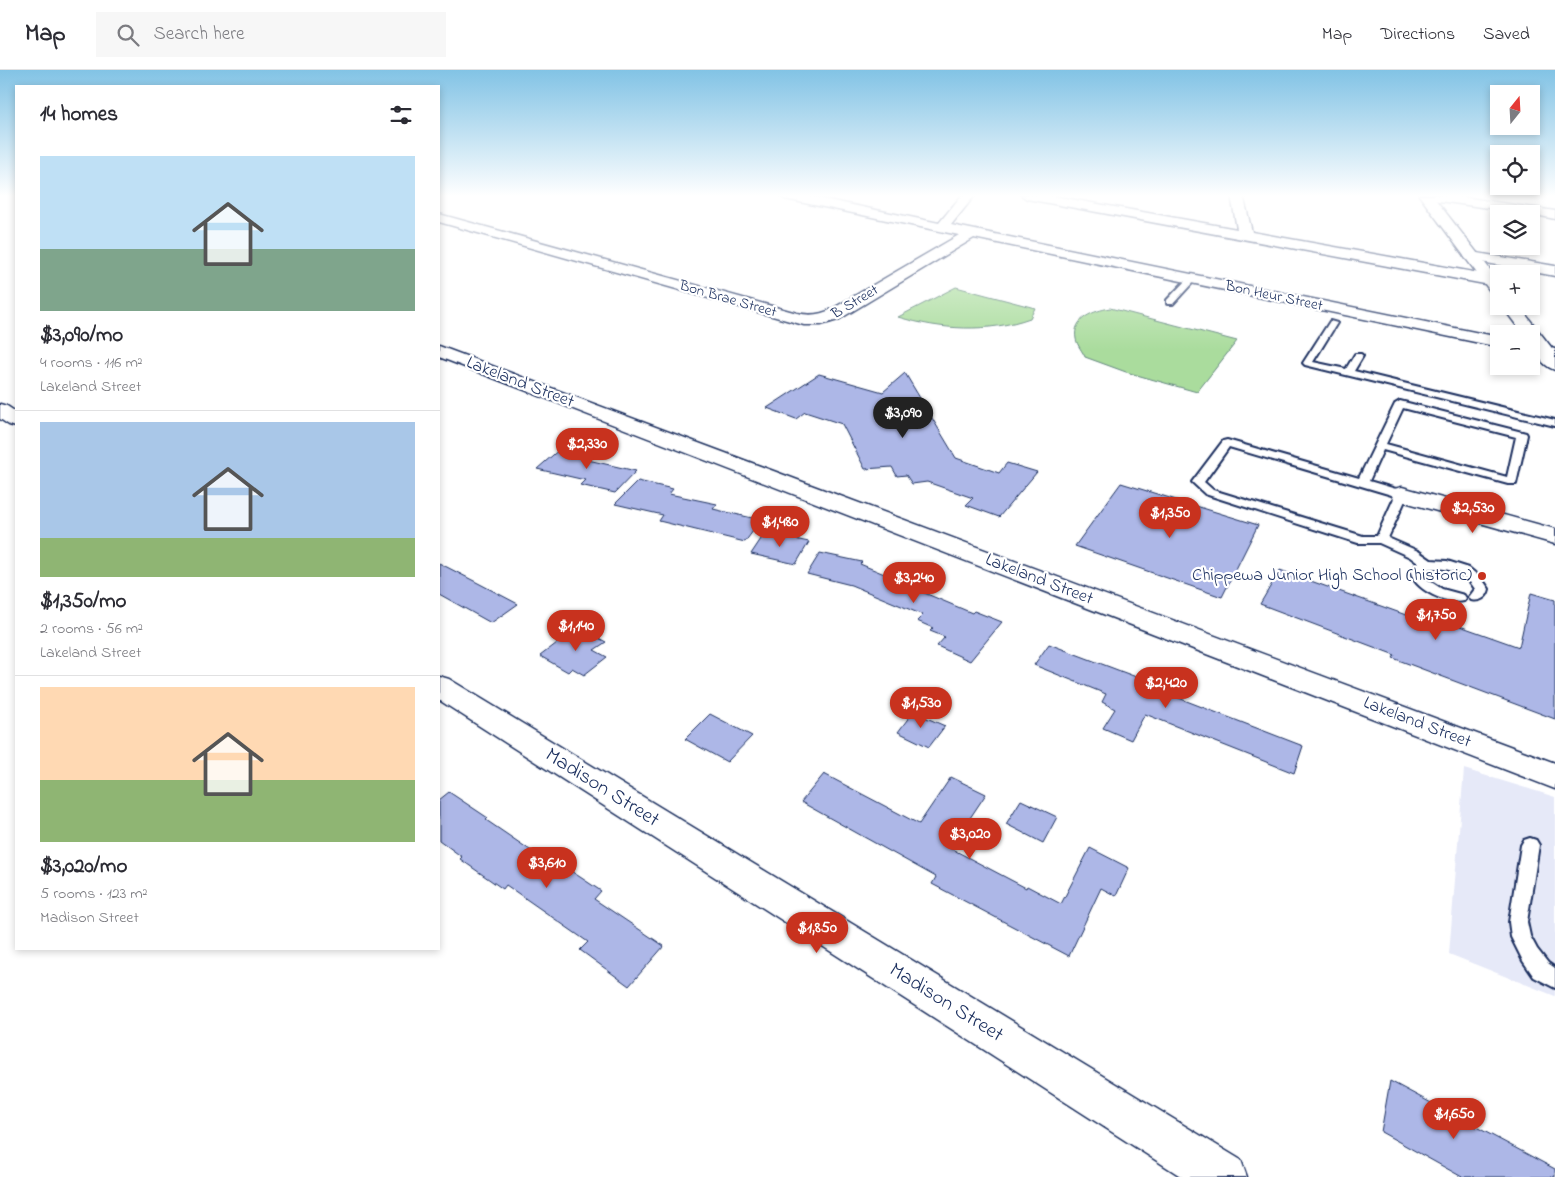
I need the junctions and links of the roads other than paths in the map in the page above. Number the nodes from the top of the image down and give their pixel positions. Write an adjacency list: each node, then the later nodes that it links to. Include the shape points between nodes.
1 (541, 247): 13 (street, Bon Brae Street)
2 (949, 247): 13 (street, B Street, via 838,313)
3 (1032, 247): 8 (street, Bon Heur Street)
4 (1306, 247): 10 (street)
5 (1464, 247): 6 (street)
6 (1471, 256): 7 (street); 9 (street)
7 (1555, 270)
8 (1192, 279): 11 (lane); 15 (street, Bon Heur Street)
9 (1490, 281)
10 (1490, 285)
11 (1170, 302)
12 (1517, 315): 17 (street)
13 (815, 322)
14 (1333, 324): 19 (lane, via 1308,363)
15 (1490, 340)
16 (440, 351): 32 (street, Lakeland Street)
17 (1547, 355)
18 (1358, 356): 19 (lane)
19 (1349, 373): 22 (lane)
20 (0, 410): 21 (street)
21 (15, 420)
22 (1555, 423)
23 (1379, 445): 23 (lane, via 1400,404 1522,434 1512,482); 24 (lane)
24 (1362, 483): 25 (lane); 27 (lane, via 1227,443 1198,482 1209,492 1362,540)
25 (1402, 494): 26 (street); 27 (lane)
26 (1555, 537)
27 (1381, 539): 28 (lane)
28 (1428, 564): 29 (lane, via 1452,567 1474,578 1482,589); 30 (lane, via 1418,570 1420,581 1437,592)
29 (1476, 597)
30 (1459, 598)
31 (440, 687): 35 (street, Madison Street)
32 (1555, 776)
33 (1530, 845): 34 (lane, via 1518,922 1530,955 1541,970)
34 (1555, 979)
35 (1224, 1177)

